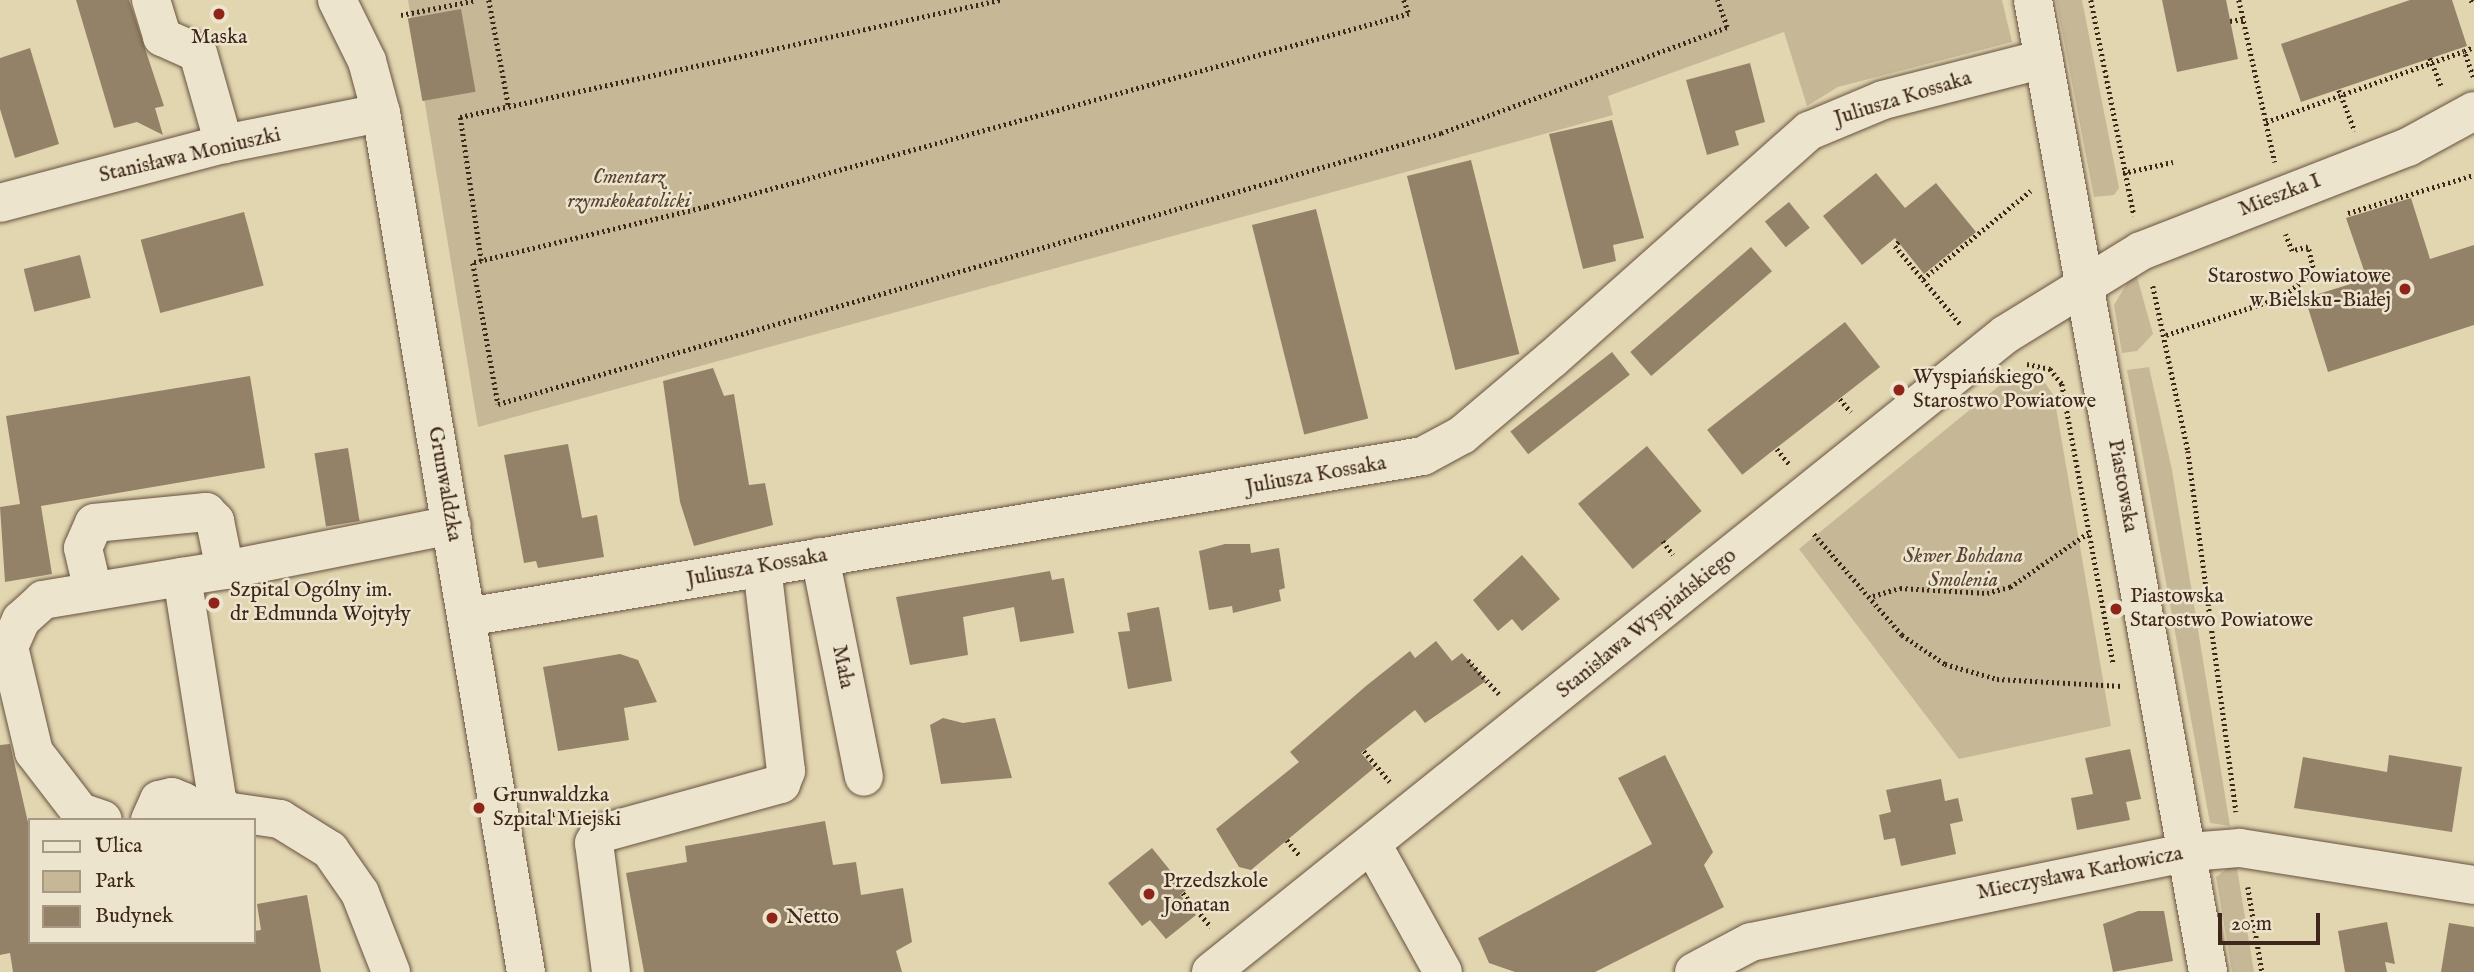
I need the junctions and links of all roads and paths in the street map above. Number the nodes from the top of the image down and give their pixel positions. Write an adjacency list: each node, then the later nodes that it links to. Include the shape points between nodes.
1 (151, 0): 29 (street, via 162,37 198,53)
2 (337, 0): 14 (street, Grunwaldzka)
3 (477, 0): 11 (path)
4 (489, 0): 23 (path)
5 (1000, 0): 23 (path)
6 (1404, 0): 42 (path, via 1409,14 719,204)
7 (1717, 0): 42 (path, via 1727,27 1441,133 498,404 473,263)
8 (2033, 0): 17 (street, Piastowska)
9 (2091, 0): 31 (path)
10 (2239, 0): 12 (path)
11 (384, 8): 14 (street)
12 (2243, 19): 13 (path); 25 (path)
13 (2230, 21)
14 (356, 38): 24 (street, Grunwaldzka)
15 (2474, 47): 16 (path)
16 (2464, 51): 18 (path); 19 (path)
17 (2044, 59): 45 (street, Piastowska); 54 (street, Juliusza Kossaka, via 1883,100 1809,131 1462,435 1423,456)
18 (2431, 61): 20 (path); 21 (path)
19 (2474, 78): 21 (path)
20 (2340, 92): 25 (path); 27 (path)
21 (2459, 94): 22 (path); 45 (street, Mieszka I, via 2407,147 2141,251)
22 (2436, 99)
23 (509, 108): 42 (path, via 460,117)
24 (381, 113): 29 (street, Stanisława Moniuszki); 50 (street, Grunwaldzka)
25 (2266, 122): 32 (path)
26 (2370, 132): 27 (path)
27 (2358, 138): 28 (path)
28 (2350, 142)
29 (224, 144): 35 (street, Stanisława Moniuszki)
30 (2173, 162): 31 (path)
31 (2123, 173): 37 (path, via 2132,215)
32 (2278, 173)
33 (2474, 175): 36 (path)
34 (2041, 182): 44 (path)
35 (0, 204)
36 (2342, 214)
37 (2141, 218)
38 (2296, 230): 39 (path)
39 (2285, 233): 40 (path); 47 (path, via 2292,251 2308,247 2314,273 2280,298)
40 (2274, 235)
41 (1899, 242): 44 (path, via 1895,246)
42 (481, 261)
43 (2161, 278): 47 (path, via 2152,285)
44 (1923, 279): 46 (path)
45 (2086, 281): 73 (street, Stanisława Wyspiańskiego, via 2006,334); 75 (street, Piastowska)
46 (1969, 334)
47 (2166, 335): 74 (path, via 2217,639)
48 (2017, 368): 52 (path, via 2033,364 2058,375)
49 (1820, 521): 51 (path)
50 (452, 526): 56 (street); 60 (street, Grunwaldzka)
51 (1810, 529): 53 (path); 59 (path)
52 (2088, 533): 59 (path, via 2010,587 1987,593 1900,588); 62 (path)
53 (1799, 536)
54 (820, 557): 55 (street, Juliusza Kossaka); 67 (street, Mała)
55 (762, 567): 60 (street, Juliusza Kossaka); 82 (street, via 786,771 781,784 770,789 607,827 598,834 594,843)
56 (225, 569): 57 (street); 58 (street, via 215,522 206,512 93,523 83,548)
57 (182, 577): 58 (street); 80 (street, via 217,799 225,811 280,819 330,850 360,893)
58 (93, 592): 61 (street, via 43,600 21,620)
59 (1873, 596): 64 (path, via 1902,635 1945,664 1997,679)
60 (467, 617): 81 (street, Grunwaldzka)
61 (5, 648): 69 (street, via 34,752 80,812)
62 (2108, 648)
63 (1468, 660): 65 (path)
64 (2123, 686)
65 (1506, 703)
66 (1364, 751): 68 (path)
67 (864, 777)
68 (1397, 791)
69 (97, 818)
70 (151, 818): 71 (street, via 159,800 172,797 184,802)
71 (190, 818)
72 (1287, 840): 76 (path)
73 (1372, 844): 83 (street, Stanisława Wyspiańskiego); 84 (street)
74 (2240, 848): 75 (street, Mieczysława Karłowicza); 77 (street, Mieczysława Karłowicza); 87 (path)
75 (2189, 852): 85 (street, Mieczysława Karłowicza, via 1751,942); 86 (street, Piastowska)
76 (1306, 864)
77 (2474, 885)
78 (1183, 893): 79 (path)
79 (1217, 935)
80 (391, 972)
81 (526, 972)
82 (611, 972)
83 (1211, 972)
84 (1443, 972)
85 (1694, 972)
86 (2208, 972)
87 (2262, 972)

